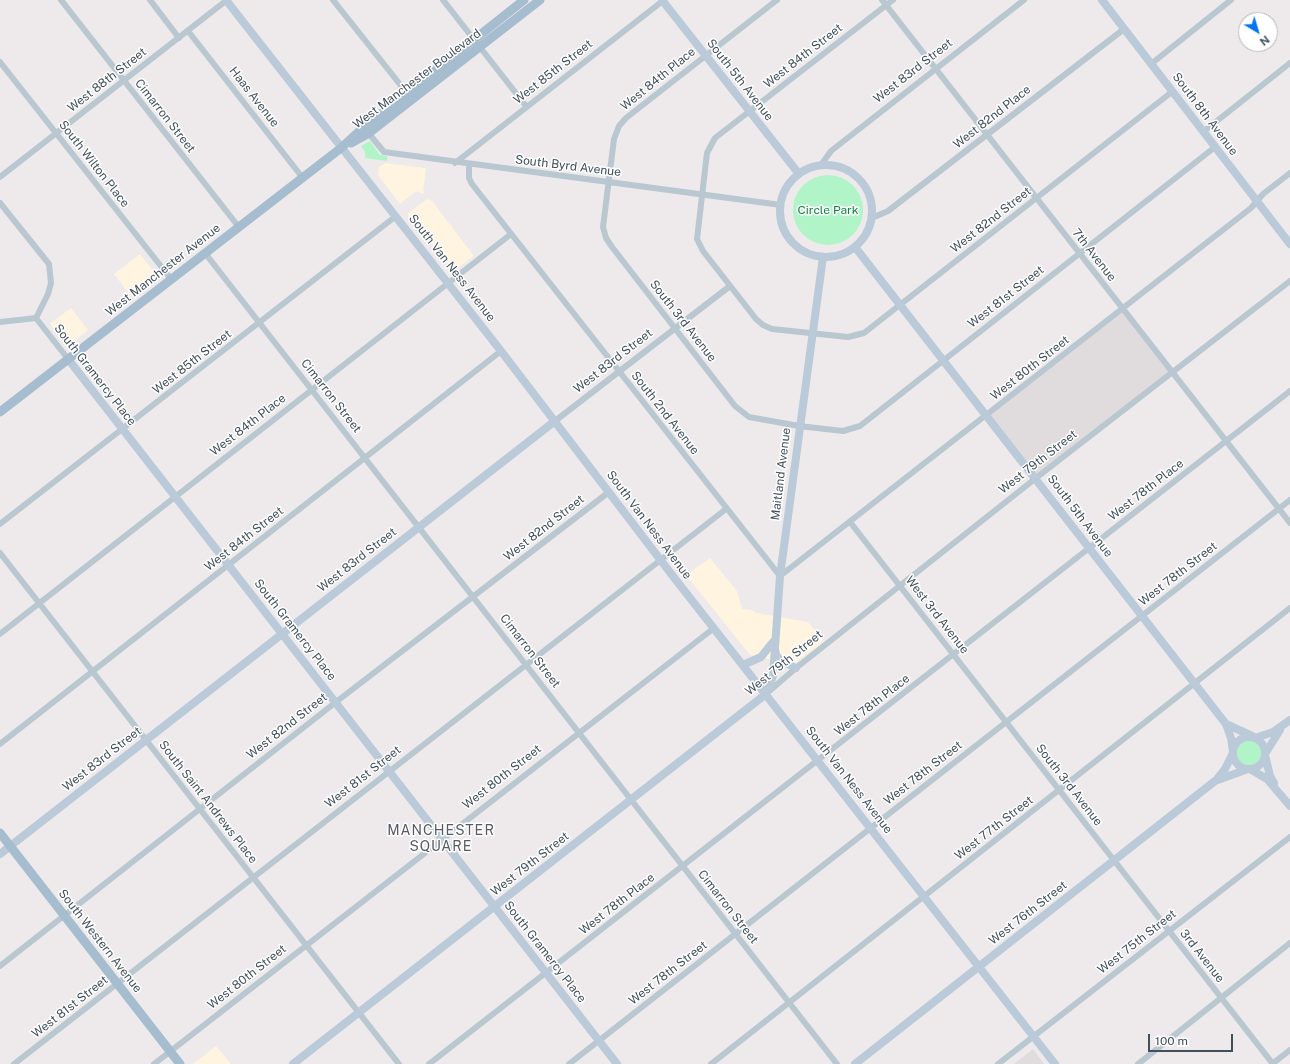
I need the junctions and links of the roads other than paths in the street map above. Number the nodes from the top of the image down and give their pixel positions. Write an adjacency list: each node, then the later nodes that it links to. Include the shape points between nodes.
1 (61, 0): 25 (street, Cimarron Street)
2 (150, 0): 17 (street)
3 (227, 0): 16 (street, West 88th Street); 35 (street, South Van Ness Avenue)
4 (333, 0): 27 (street)
5 (443, 0): 18 (street)
6 (524, 0): 18 (main road, West Manchester Boulevard)
7 (540, 0): 19 (main road, West Manchester Boulevard)
8 (663, 0): 20 (street, South 5th Avenue); 28 (street, West 85th Street)
9 (777, 0): 20 (street, West 84th Place)
10 (892, 0): 14 (street, West 84th Street)
11 (1024, 0): 24 (street, West 83rd Street)
12 (1102, 0): 15 (street, South 8th Avenue)
13 (1231, 0): 23 (street)
14 (884, 3): 24 (street, 7th Avenue); 29 (street, West 84th Street)
15 (1124, 29): 23 (street, South 8th Avenue); 33 (street, West 82nd Place)
16 (188, 31): 17 (street, West 88th Street); 42 (street, Haas Avenue)
17 (179, 38): 25 (street, West 88th Street)
18 (473, 39): 19 (street); 27 (main road, West Manchester Boulevard)
19 (479, 46): 28 (street); 30 (main road, West Manchester Boulevard)
20 (706, 55): 29 (street, South 5th Avenue); 43 (street, West 84th Place, via 619,126 614,139)
21 (0, 62): 32 (street, South Wilton Place)
22 (1290, 63): 31 (street)
23 (1151, 64): 26 (street, South 8th Avenue)
24 (936, 68): 33 (street, 7th Avenue); 38 (street, West 83rd Street, via 831,151)
25 (124, 81): 32 (street, West 88th Street); 51 (street, Cimarron Street)
26 (1173, 91): 31 (street, South 8th Avenue); 45 (street, West 82nd Street)
27 (406, 92): 30 (main road, West Manchester Boulevard)
28 (526, 106): 36 (street, West 85th Street)
29 (749, 111): 40 (street, South 5th Avenue); 44 (street, West 84th Street, via 710,144)
30 (366, 130): 35 (main road, West Manchester Boulevard); 36 (street, South Byrd Avenue, via 384,152)
31 (1203, 132): 34 (street, South 8th Avenue)
32 (56, 134): 41 (street, West 88th Street); 58 (street, South Wilton Place)
33 (987, 135): 45 (street, 7th Avenue); 50 (street, West 82nd Place, via 888,211)
34 (1215, 147): 46 (street, South 8th Avenue); 56 (street, West 81st Street)
35 (341, 148): 42 (main road, West Manchester Avenue); 49 (street, South Van Ness Avenue)
36 (455, 163): 37 (street, South Byrd Avenue)
37 (469, 164): 43 (street, South Byrd Avenue); 52 (street, South 2nd Avenue, via 469,178 472,184)
38 (821, 165): 40 (street); 50 (street, via 842,168 860,179 870,197)
39 (1290, 173): 46 (street, West 80th Street)
40 (800, 174): 48 (street, via 790,183)
41 (0, 177)
42 (302, 177): 51 (main road, West Manchester Avenue)
43 (607, 182): 44 (street, South Byrd Avenue); 67 (street, South 3rd Avenue, via 603,227 606,238)
44 (701, 193): 48 (street, South Byrd Avenue); 61 (street, West 84th Street, via 697,239)
45 (1036, 198): 56 (street, 7th Avenue); 62 (street, West 82nd Street)
46 (1257, 201): 53 (street, South 8th Avenue); 63 (street, West 80th Street)
47 (0, 203): 64 (street, via 49,264 48,294)
48 (781, 204): 57 (street, via 782,223 791,240 805,252)
49 (396, 216): 60 (street, South Van Ness Avenue); 66 (street, West 85th Street)
50 (872, 218): 54 (street, via 863,239)
51 (238, 226): 55 (main road, West Manchester Avenue)
52 (511, 234): 60 (street, West 84th Place); 72 (street, South 2nd Avenue)
53 (1290, 244)
54 (855, 246): 57 (street, via 840,254); 62 (street, South 5th Avenue)
55 (205, 253): 58 (main road, West Manchester Avenue); 66 (street, Cimarron Street)
56 (1079, 254): 63 (street, 7th Avenue); 71 (street, West 81st Street)
57 (823, 256): 68 (street, Maitland Avenue)
58 (171, 279): 70 (main road, West Manchester Avenue)
59 (1290, 281): 73 (street, West 79th Street)
60 (448, 283): 69 (street, South Van Ness Avenue); 74 (street, West 84th Place)
61 (730, 286): 67 (street, West 83rd Street); 68 (street, West 82nd Street, via 763,325 772,329)
62 (901, 305): 68 (street, West 82nd Street, via 856,337); 71 (street, South 5th Avenue)
63 (1122, 309): 73 (street, 7th Avenue); 77 (street, West 80th Street)
64 (36, 318): 65 (street); 70 (street, South Gramercy Place)
65 (0, 322)
66 (260, 323): 74 (street, Cimarron Street); 80 (street, West 85th Street)
67 (674, 329): 72 (street, West 83rd Street); 79 (street, South 3rd Avenue, via 739,411 755,419)
68 (812, 334): 79 (street, Maitland Avenue)
69 (501, 351): 78 (street, South Van Ness Avenue); 82 (street, West 84th Street)
70 (68, 359): 76 (main road, West Manchester Avenue); 80 (street, South Gramercy Place)
71 (944, 360): 77 (street, South 5th Avenue); 79 (street, West 81st Street, via 854,429 843,431)
72 (619, 372): 78 (street, West 83rd Street); 88 (street, South 2nd Avenue)
73 (1173, 372): 81 (street, 7th Avenue); 83 (street, West 79th Street)
74 (311, 389): 82 (street, Cimarron Street); 85 (street, West 84th Place)
75 (1290, 391): 81 (street, West 78th Place)
76 (0, 412)
77 (986, 416): 83 (street, South 5th Avenue); 89 (street, West 80th Street)
78 (555, 421): 84 (street, South Van Ness Avenue); 92 (street, West 83rd Street)
79 (800, 426): 97 (street, Maitland Avenue)
80 (123, 430): 85 (street, South Gramercy Place); 91 (street, West 85th Street)
81 (1226, 442): 87 (street, 7th Avenue); 93 (street, West 78th Place)
82 (365, 458): 92 (street, Cimarron Street); 96 (street, West 84th Street)
83 (1036, 478): 93 (street, South 5th Avenue); 98 (street, West 79th Street)
84 (609, 492): 95 (street, South Van Ness Avenue); 99 (street, West 82nd Street)
85 (175, 496): 96 (street, South Gramercy Place); 100 (street, West 84th Place)
86 (1290, 500): 87 (street, West 78th Street)
87 (1279, 508): 90 (street, 7th Avenue); 102 (street, West 78th Street)
88 (726, 509): 95 (street, West 81st Street); 97 (street, South 2nd Avenue)
89 (850, 522): 97 (street, West 80th Street); 98 (street, West 3rd Avenue)
90 (1290, 523)
91 (0, 524)
92 (419, 528): 99 (street, Cimarron Street); 105 (street, West 83rd Street)
93 (1090, 548): 102 (street, South 5th Avenue); 107 (street, West 78th Place)
94 (0, 552): 100 (street, South Saint Andrews Place)
95 (661, 560): 103 (street, South Van Ness Avenue); 108 (street, West 81st Street)
96 (228, 565): 105 (street, South Gramercy Place); 111 (street, West 84th Street)
97 (780, 576): 106 (street, Maitland Avenue)
98 (900, 586): 107 (street, West 3rd Avenue); 110 (street, West 79th Street)
99 (473, 597): 108 (street, Cimarron Street); 114 (street, West 82nd Street)
100 (39, 603): 104 (street, West 84th Place); 111 (street, South Saint Andrews Place)
101 (1290, 608): 112 (street, West 77th Street)
102 (1142, 616): 112 (street, South 5th Avenue); 115 (street, West 78th Street)
103 (714, 628): 109 (street, South Van Ness Avenue); 118 (street, West 80th Street)
104 (0, 634)
105 (283, 634): 114 (street, South Gramercy Place); 120 (street, West 83rd Street)
106 (774, 643): 109 (street, via 764,654); 110 (street, via 776,655 781,661); 113 (street, Maitland Avenue, via 773,676)
107 (954, 655): 115 (street, West 3rd Avenue); 124 (street, West 78th Place)
108 (527, 665): 118 (street, Cimarron Street); 126 (street, West 81st Street)
109 (743, 665): 113 (street, South Van Ness Avenue)
110 (796, 668): 113 (street, West 79th Street)
111 (92, 671): 120 (street, South Saint Andrews Place); 121 (street, West 84th Street)
112 (1195, 683): 117 (street, South 5th Avenue); 129 (street, West 77th Street)
113 (766, 694): 124 (street, South Van Ness Avenue); 130 (street, West 79th Street)
114 (336, 702): 126 (street, South Gramercy Place); 132 (street, West 82nd Street)
115 (1006, 722): 129 (street, South 3rd Avenue); 133 (street, West 78th Street)
116 (1287, 722): 119 (street, via 1274,732); 123 (street, via 1273,739)
117 (1226, 724): 119 (street, South 5th Avenue); 122 (street, South 5th Avenue)
118 (578, 732): 130 (street, Cimarron Street); 136 (street, West 80th Street)
119 (1255, 738): 122 (street, via 1246,737 1240,740 1234,746); 123 (street, via 1263,744)
120 (146, 740): 132 (street, South Saint Andrews Place); 137 (street, West 83rd Street)
121 (0, 744)
122 (1233, 752): 125 (street, via 1239,766); 127 (street, West 76th Street, via 1225,769)
123 (1265, 755): 125 (street, via 1258,766); 128 (street, via 1270,776)
124 (818, 760): 133 (street, South Van Ness Avenue); 140 (street, West 78th Place)
125 (1249, 769): 127 (street, West 76th Street); 128 (street, via 1267,779)
126 (389, 771): 136 (street, South Gramercy Place); 141 (street, West 81st Street)
127 (1215, 781): 139 (street, West 76th Street)
128 (1278, 790): 131 (street)
129 (1060, 791): 139 (street, South 3rd Avenue); 142 (street, West 77th Street)
130 (630, 800): 140 (street, Cimarron Street); 143 (street, West 79th Street)
131 (1290, 806)
132 (200, 809): 141 (street, South Saint Andrews Place); 144 (street, West 82nd Street)
133 (871, 828): 142 (street, South Van Ness Avenue); 146 (street, West 78th Street)
134 (0, 833): 137 (main road, South Western Avenue)
135 (1290, 838): 145 (street, West 75th Street)
136 (442, 839): 143 (street, South Gramercy Place); 148 (street, West 80th Street)
137 (10, 846): 138 (street, West 83rd Street); 144 (main road, South Western Avenue)
138 (0, 854)
139 (1114, 861): 145 (street, 3rd Avenue); 150 (street, West 76th Street)
140 (683, 866): 146 (street, Cimarron Street); 151 (street, West 78th Place)
141 (253, 877): 148 (street, South Saint Andrews Place); 152 (street, West 81st Street)
142 (924, 897): 150 (street, South Van Ness Avenue); 154 (street, West 77th Street)
143 (494, 906): 151 (street, South Gramercy Place); 155 (street, West 79th Street)
144 (64, 915): 149 (street, West 82nd Street); 152 (main road, South Western Avenue)
145 (1169, 931): 153 (street, 3rd Avenue); 156 (street, West 75th Street)
146 (735, 934): 154 (street, Cimarron Street); 157 (street, West 78th Street)
147 (1290, 943): 153 (street)
148 (306, 945): 155 (street, South Saint Andrews Place); 159 (street, West 80th Street)
149 (0, 966)
150 (979, 968): 156 (street, South Van Ness Avenue); 170 (street, West 76th Street)
151 (547, 973): 157 (street, South Gramercy Place); 165 (street, West 78th Place)
152 (118, 984): 159 (main road, South Western Avenue); 160 (street, West 81st Street)
153 (1221, 998): 173 (street); 174 (street, 3rd Avenue)
154 (789, 1003): 168 (street, West 77th Street); 169 (street, Cimarron Street)
155 (359, 1013): 163 (street, West 79th Street); 164 (street, South Saint Andrews Place)
156 (1033, 1037): 171 (street, West 75th Street); 172 (street, South Van Ness Avenue)
157 (599, 1040): 166 (street, West 78th Street); 167 (street, South Gramercy Place)
158 (1290, 1050): 174 (street)
159 (170, 1051): 161 (street, West 80th Street); 162 (main road, South Western Avenue)
160 (14, 1064)
161 (154, 1064)
162 (180, 1064)
163 (293, 1064)
164 (399, 1064)
165 (429, 1064)
166 (569, 1064)
167 (617, 1064)
168 (711, 1064)
169 (837, 1064)
170 (855, 1064)
171 (998, 1064)
172 (1055, 1064)
173 (1138, 1064)
174 (1272, 1064)

